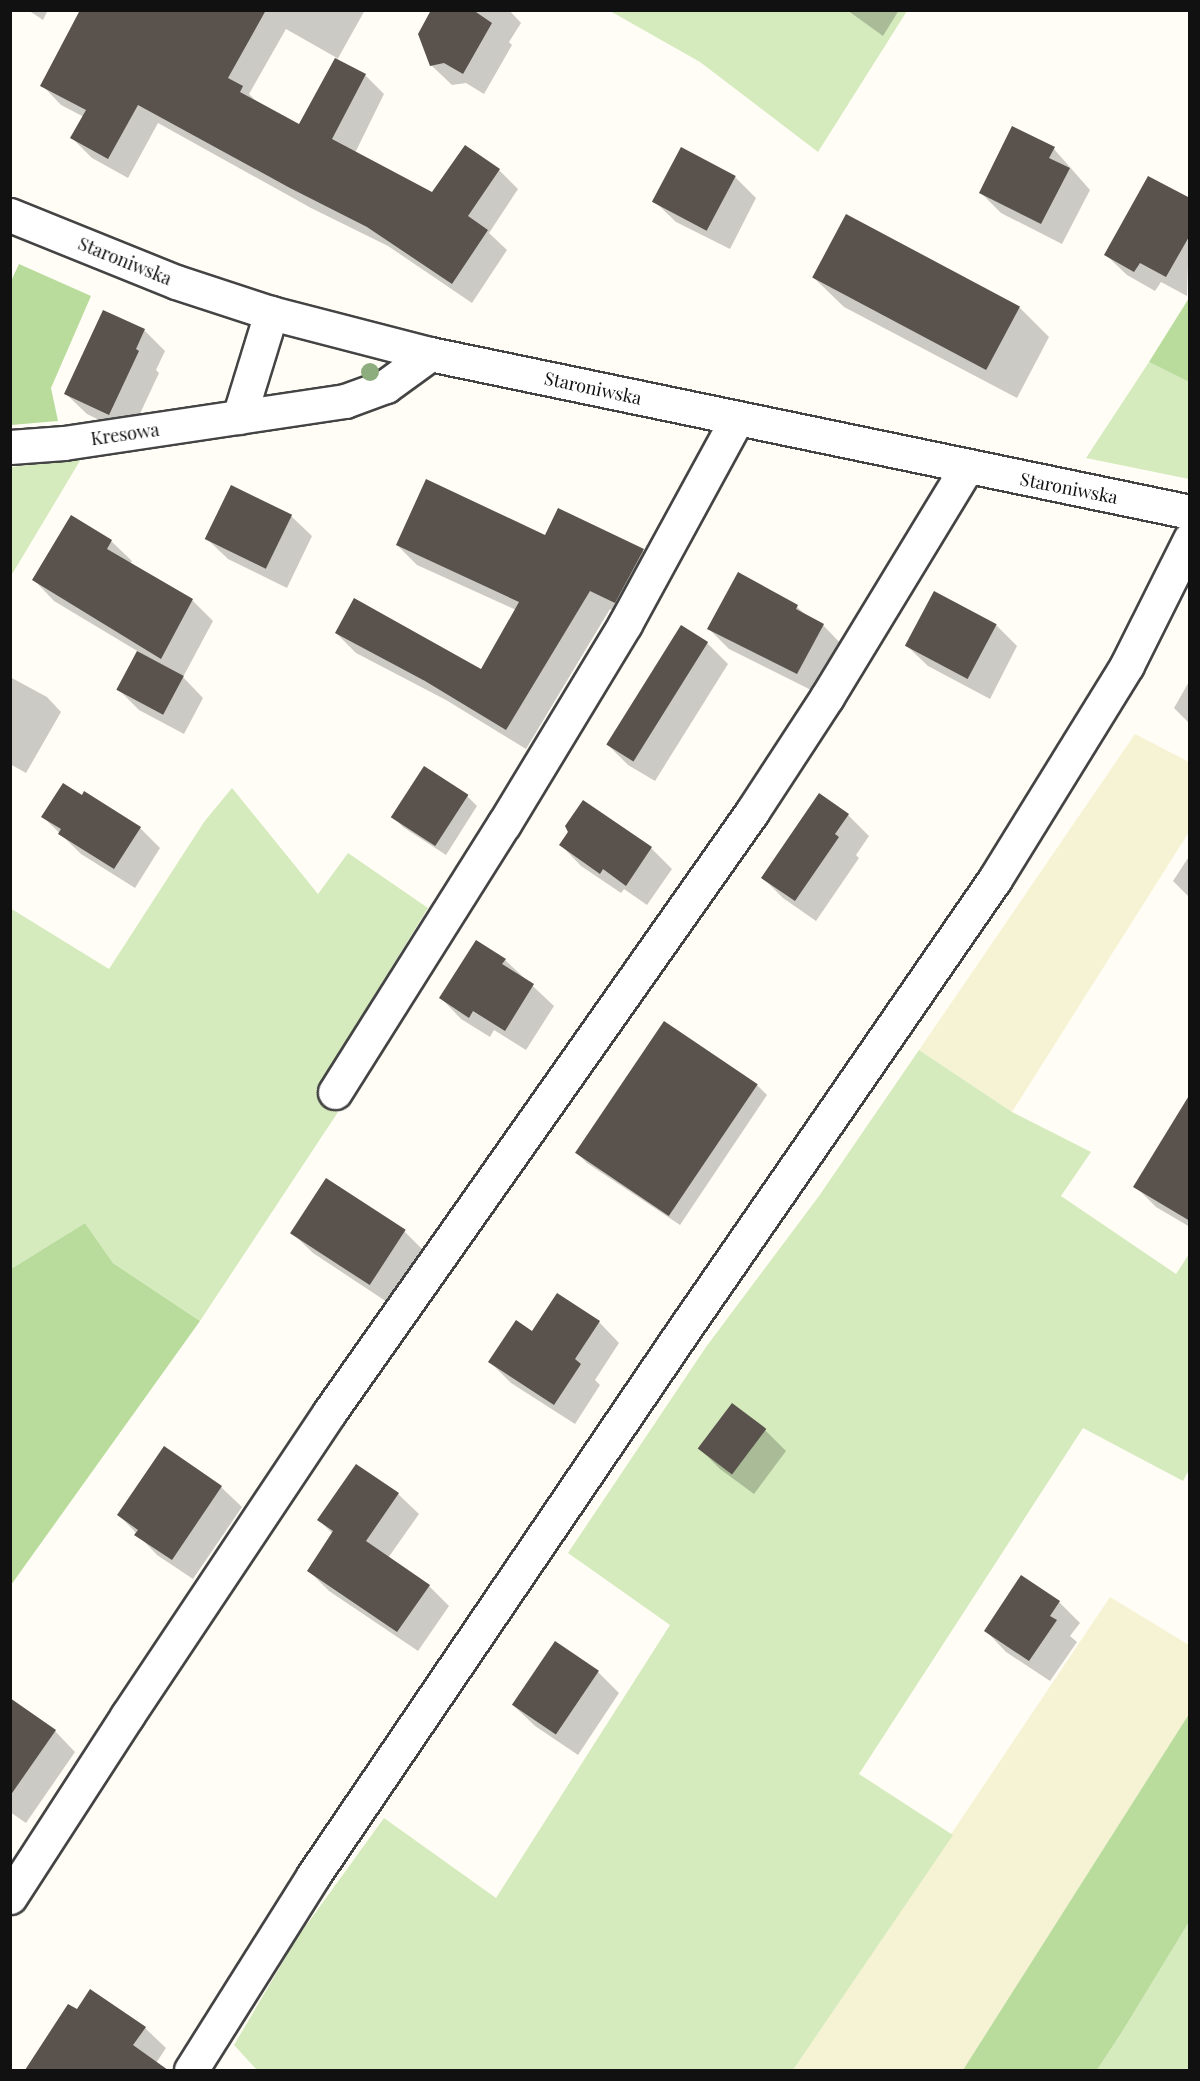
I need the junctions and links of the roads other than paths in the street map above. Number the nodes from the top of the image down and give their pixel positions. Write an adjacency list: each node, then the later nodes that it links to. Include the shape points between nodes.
1 (10, 215): 2 (street, Staroniwska, via 176,282)
2 (271, 314): 3 (street, Staroniwska); 4 (street)
3 (430, 354): 4 (street, Kresowa, via 386,386 345,401); 5 (street, Staroniwska)
4 (239, 417): 6 (street, Kresowa, via 64,443)
5 (737, 419): 7 (street, Staroniwska); 10 (street, via 625,624)
6 (10, 447)
7 (967, 467): 8 (street, Staroniwska); 11 (street, via 752,812 329,1413)
8 (1190, 512)
9 (1190, 539): 12 (street, via 1127,665 995,879 313,1876)
10 (335, 1092)
11 (10, 1898)
12 (191, 2070)

